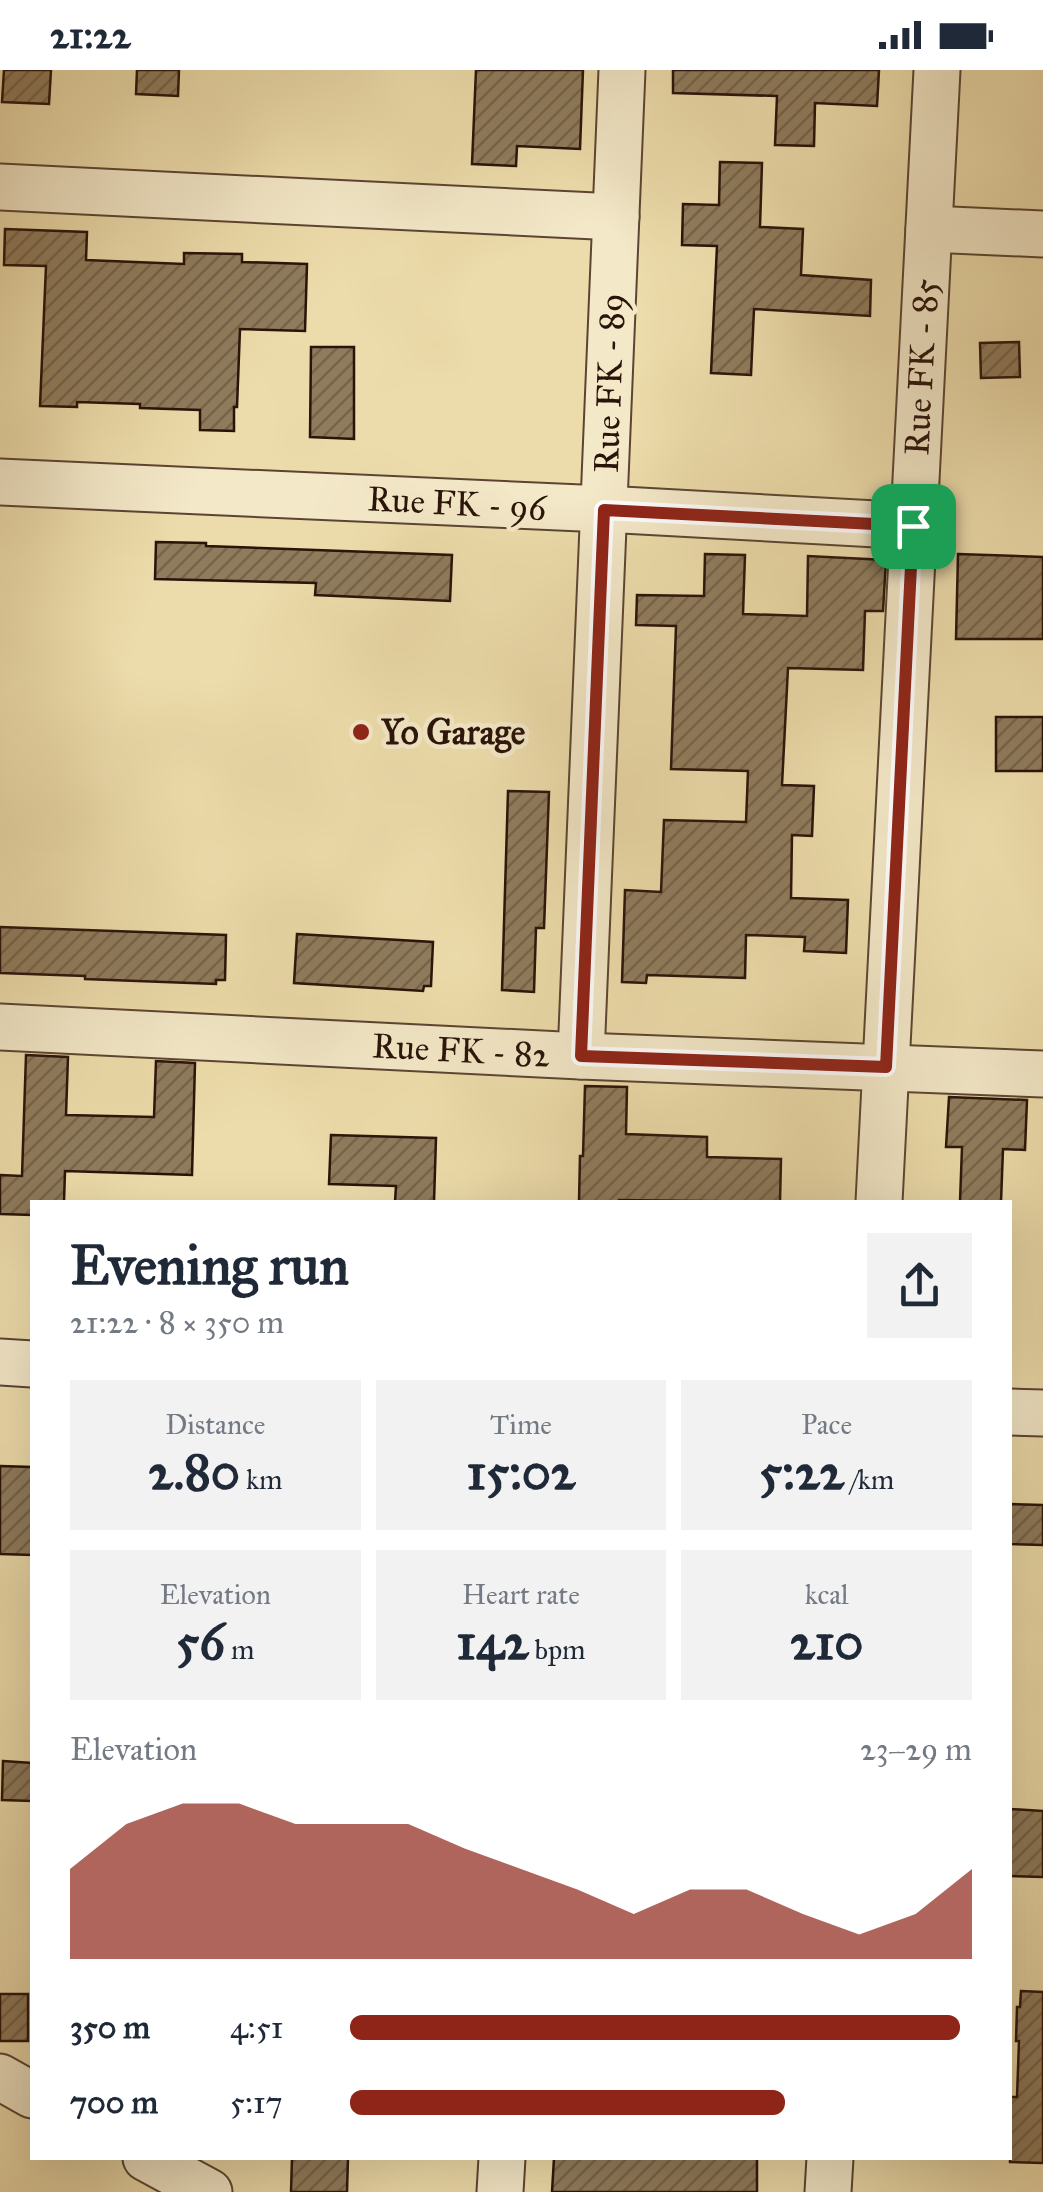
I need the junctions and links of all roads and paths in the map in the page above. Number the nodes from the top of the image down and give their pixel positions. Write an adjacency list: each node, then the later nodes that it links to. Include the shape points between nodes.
1 (622, 70): 4 (street, Rue FK - 89)
2 (936, 70): 5 (street, Rue FK - 85)
3 (0, 187): 4 (street)
4 (616, 217): 8 (street, Rue FK - 89)
5 (928, 229): 6 (street); 9 (street, Rue FK - 85)
6 (1043, 234)
7 (0, 482): 8 (street, Rue FK - 96)
8 (604, 510): 9 (street, Rue FK - 96); 11 (street, Rue FK - 89)
9 (913, 526): 12 (street, Rue FK - 85)
10 (0, 1027): 11 (street, Rue FK - 82)
11 (581, 1056): 12 (street, Rue FK - 82)
12 (886, 1067): 13 (street, Rue FK - 82); 14 (street, Rue FK - 85)
13 (1043, 1074)
14 (879, 1200)
15 (0, 1362): 16 (street)
16 (30, 1364)
17 (1012, 1412): 18 (street)
18 (1043, 1413)
19 (0, 2077): 20 (street)
20 (30, 2093)
21 (150, 2160): 25 (street)
22 (214, 2160): 25 (street)
23 (502, 2160): 26 (street)
24 (830, 2160): 27 (street)
25 (211, 2192)
26 (500, 2192)
27 (828, 2192)

